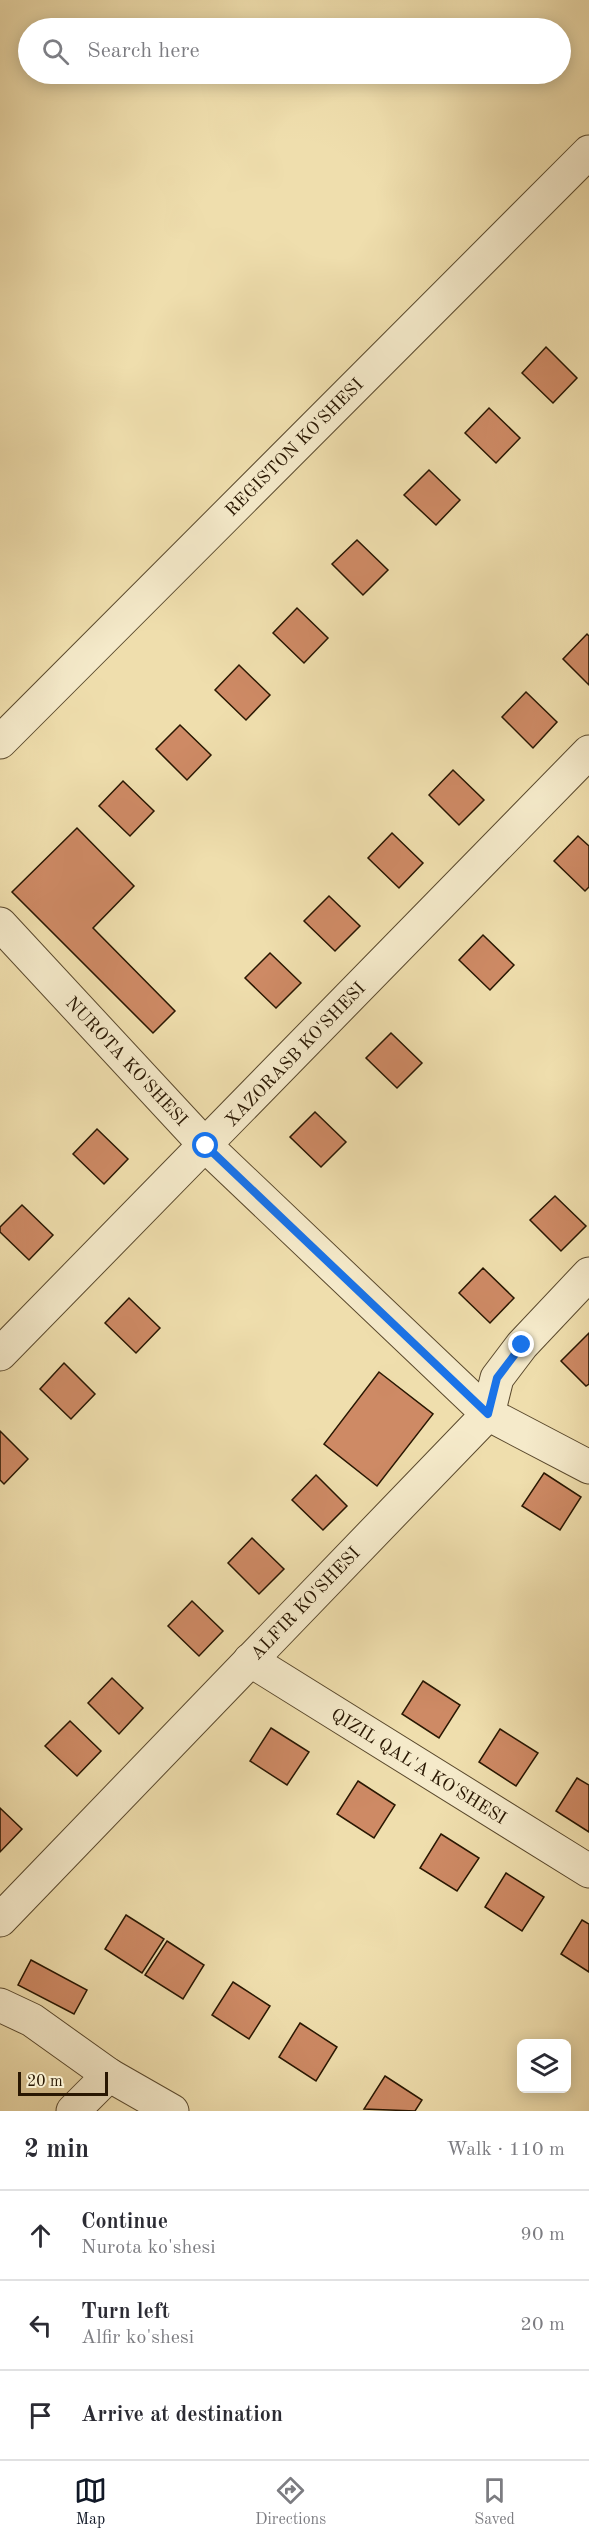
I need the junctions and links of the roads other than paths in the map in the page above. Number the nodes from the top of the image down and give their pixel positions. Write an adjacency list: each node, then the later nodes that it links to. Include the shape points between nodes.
1 (589, 152): 2 (street, REGISTON KO'SHESI)
2 (0, 742)
3 (589, 752): 5 (street, XAZORASB KO'SHESI)
4 (0, 924): 5 (street, NUROTA KO'SHESI)
5 (206, 1146): 7 (street, XAZORASB KO'SHESI); 8 (street, NUROTA KO'SHESI)
6 (589, 1274): 8 (street, via 522,1345 497,1378)
7 (0, 1354)
8 (488, 1414): 9 (street, NUROTA KO'SHESI); 10 (street, ALFIR KO'SHESI)
9 (589, 1467)
10 (250, 1660): 11 (street, QIZIL QAL'A KO'SHESI); 12 (street, ALFIR KO'SHESI)
11 (589, 1871)
12 (0, 1920)
13 (0, 2005): 14 (street, via 32,2020)
14 (109, 2074): 15 (street); 16 (street)
15 (73, 2111)
16 (172, 2111)

